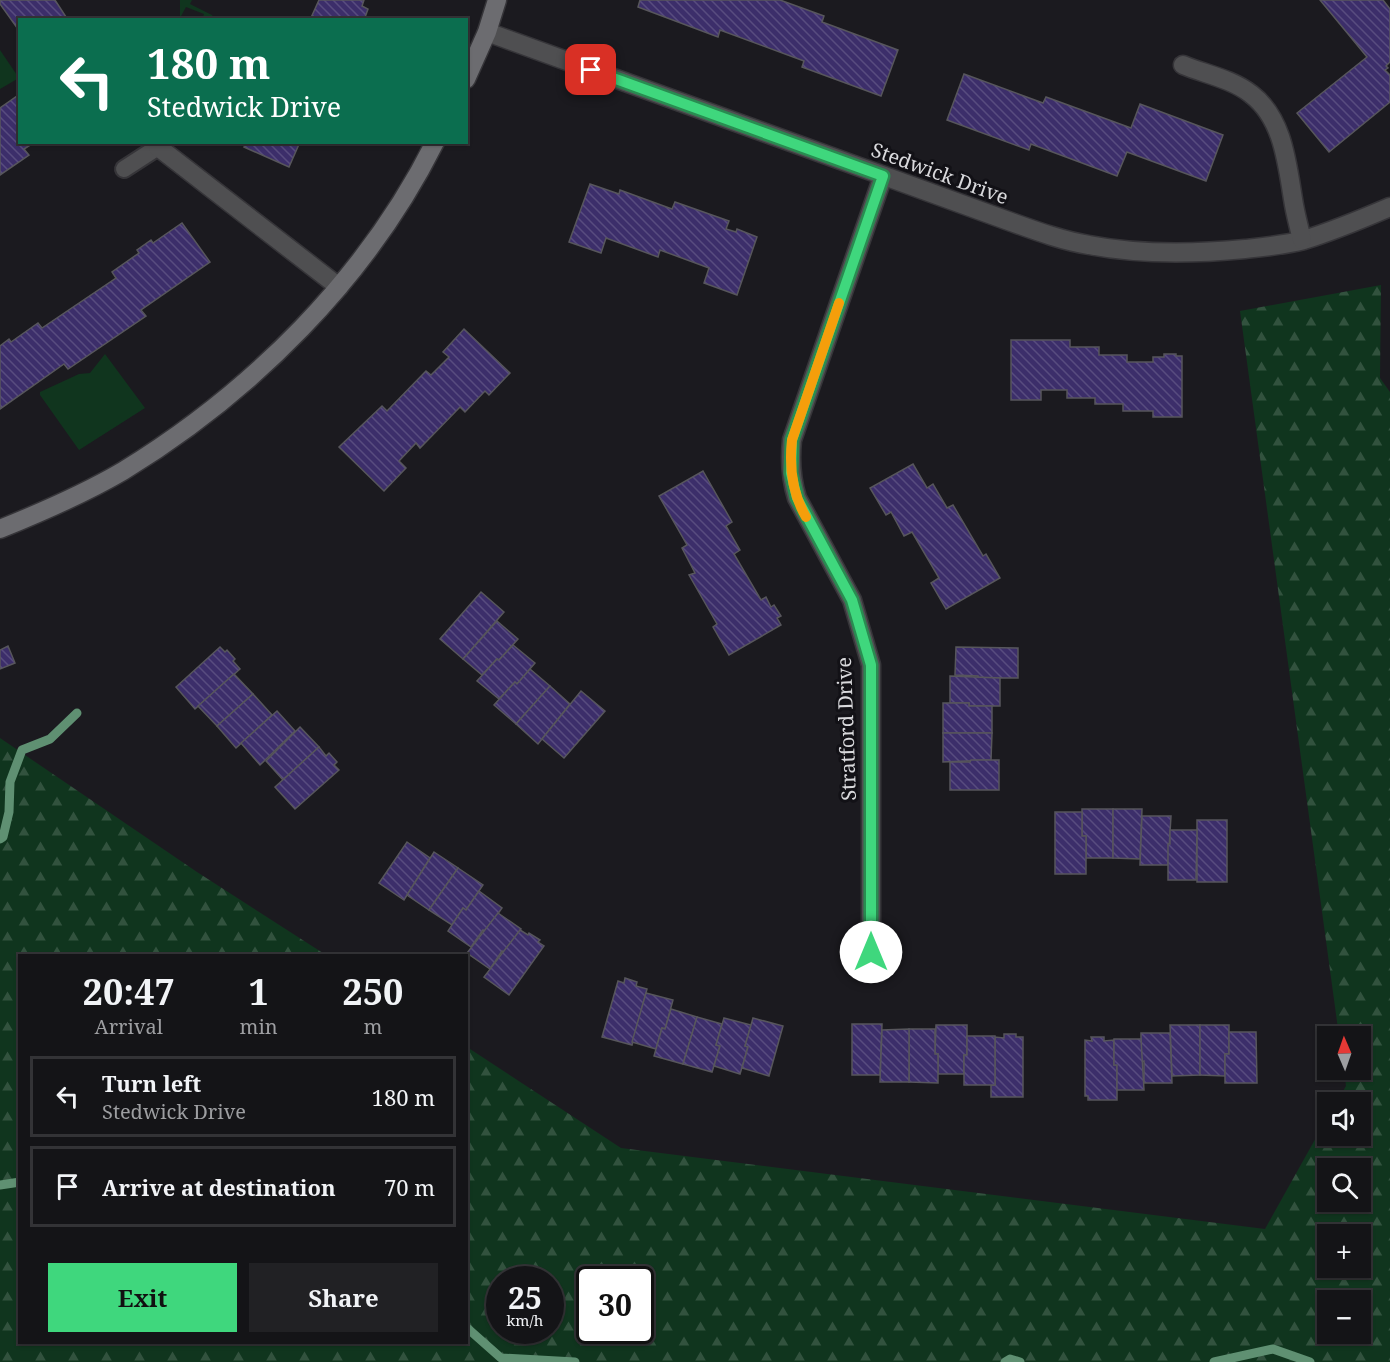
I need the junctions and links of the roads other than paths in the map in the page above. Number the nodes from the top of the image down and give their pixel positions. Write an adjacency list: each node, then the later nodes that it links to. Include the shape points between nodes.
1 (497, 0): 2 (street)
2 (487, 32): 4 (street); 8 (street, Stedwick Drive)
3 (1183, 65): 10 (street, via 1235,84 1262,105 1284,148)
4 (468, 75)
5 (159, 144): 7 (lane); 11 (street)
6 (434, 144): 11 (street, via 397,208)
7 (124, 169)
8 (883, 176): 10 (street, Stedwick Drive, via 1055,237 1120,251 1188,254); 13 (street, Stratford Drive, via 791,452 797,498 852,600 871,665)
9 (1390, 207): 10 (street, Stedwick Drive)
10 (1302, 240)
11 (339, 287): 12 (street, via 249,379 160,447 91,488)
12 (0, 530)
13 (871, 952)

